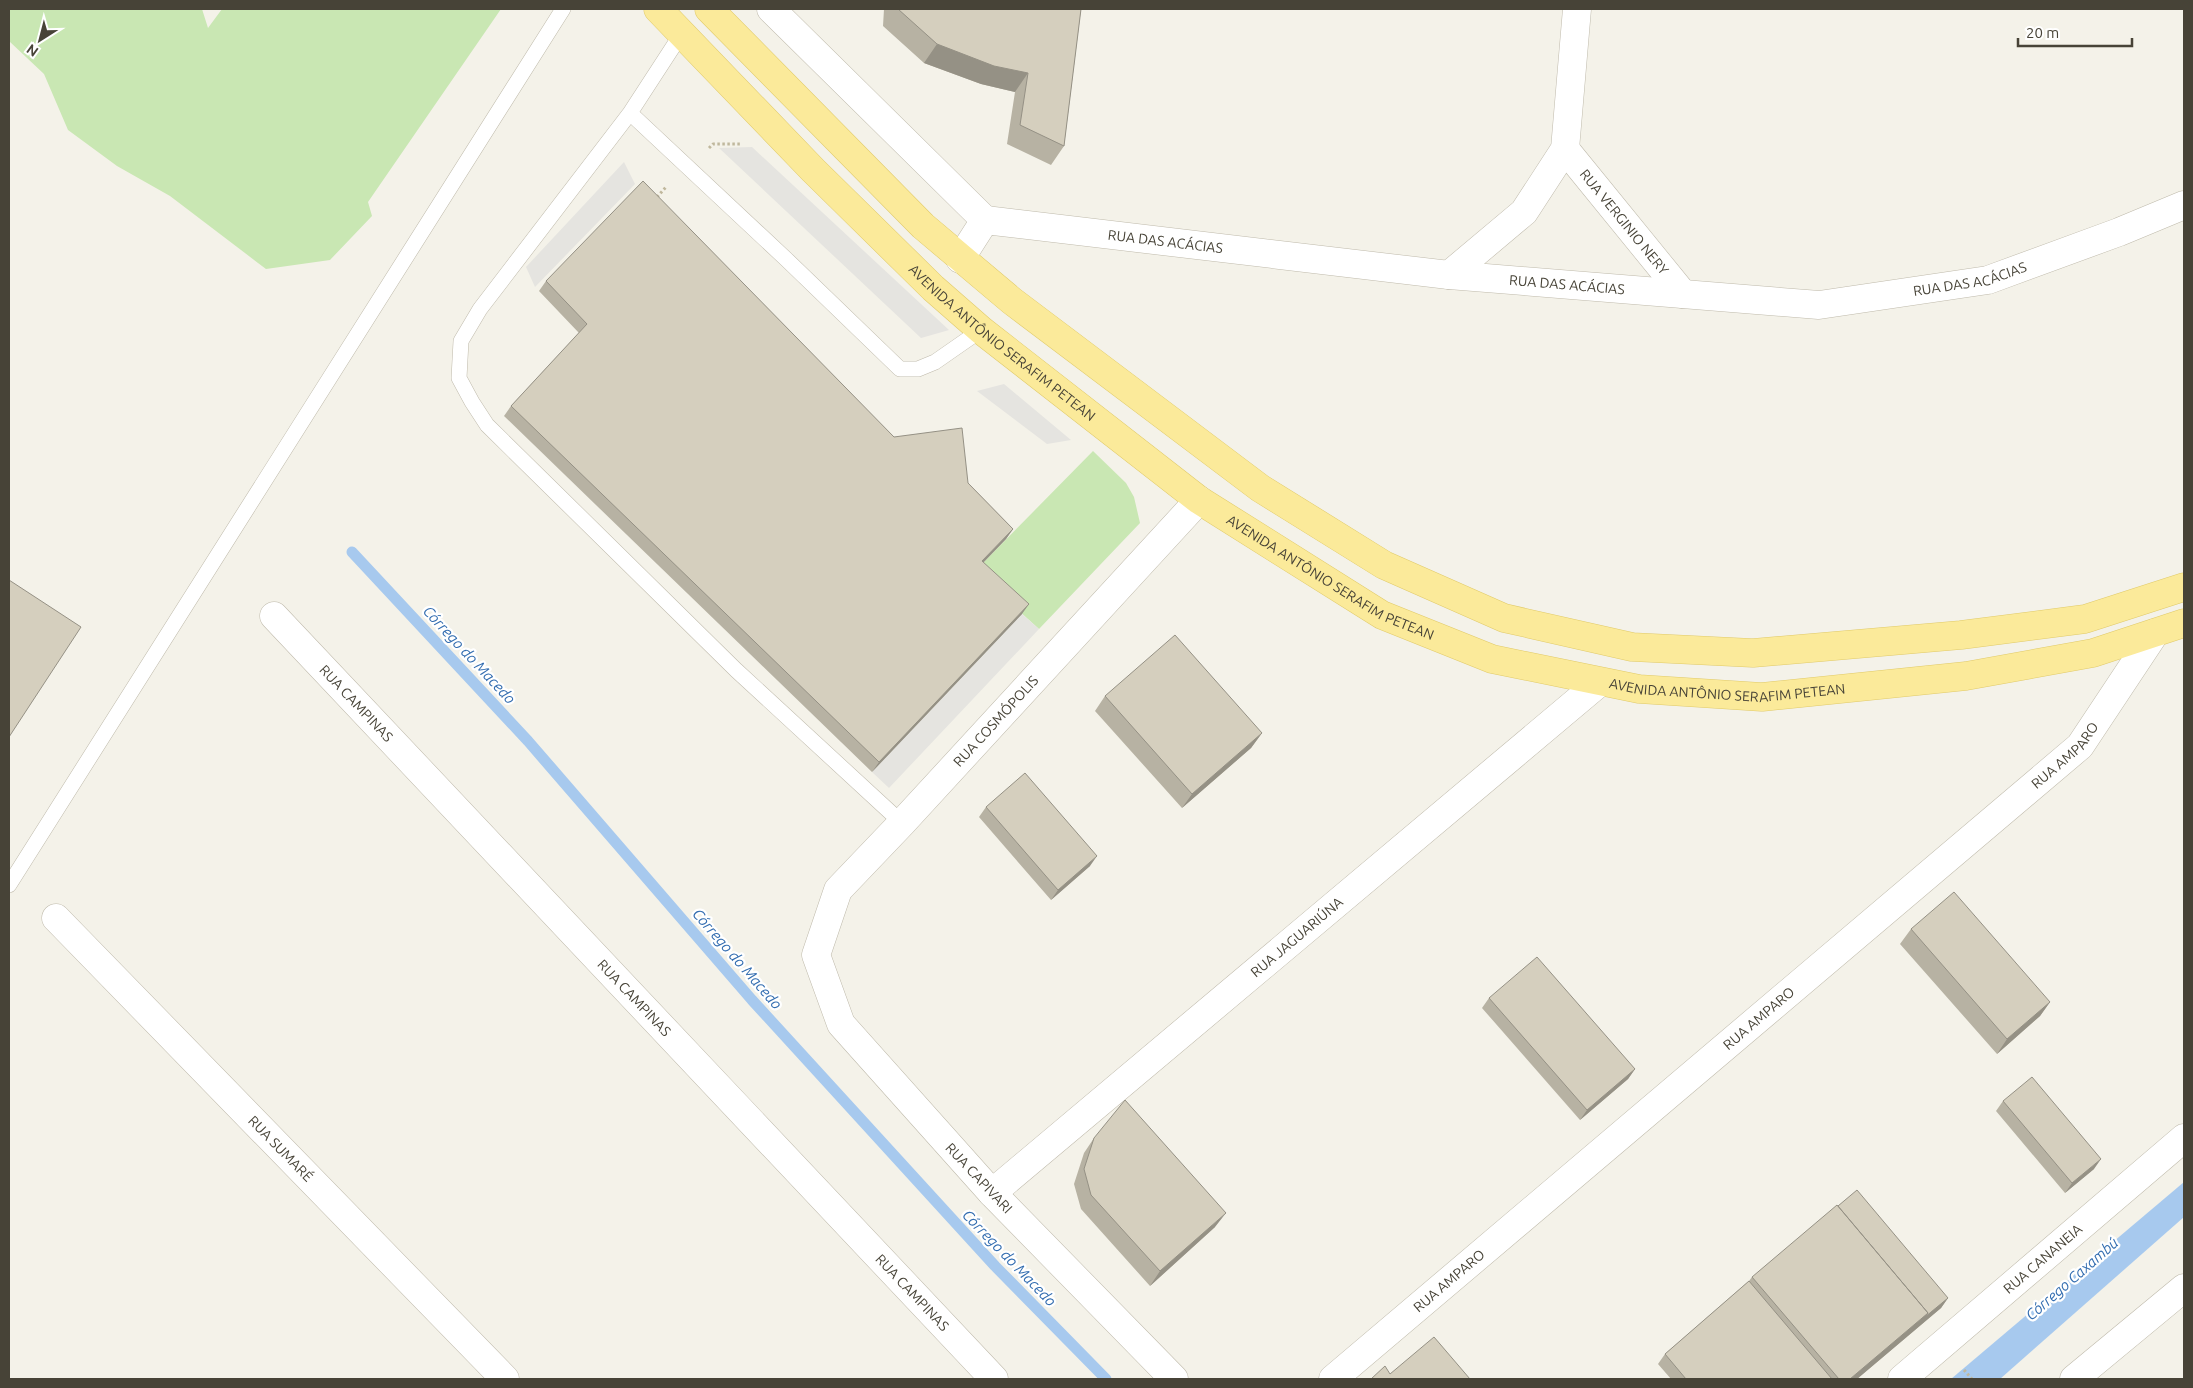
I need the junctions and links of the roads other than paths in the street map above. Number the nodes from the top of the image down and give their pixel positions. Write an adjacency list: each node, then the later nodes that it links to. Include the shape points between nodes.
1 (563, 9): 22 (lane)
2 (658, 9): 6 (main road, AVENIDA ANTÔNIO SERAFIM PETEAN)
3 (709, 9): 11 (main road, via 923,226)
4 (771, 9): 10 (street)
5 (1577, 9): 8 (street)
6 (682, 33): 7 (lane); 14 (main road, AVENIDA ANTÔNIO SERAFIM PETEAN, via 813,170)
7 (630, 113): 14 (lane, via 900,369 918,369 935,362); 21 (lane, via 480,308 461,341 459,378 487,426 736,670)
8 (1566, 149): 12 (street, via 1524,212); 13 (street, RUA VERGINIO NERY)
9 (2184, 205): 13 (street, RUA DAS ACÁCIAS, via 1988,280 1819,305)
10 (985, 220): 11 (street); 12 (street, RUA DAS ACÁCIAS)
11 (960, 259): 16 (main road, via 1260,488 1384,565 1504,618 1632,647 1753,653 1961,635 2085,619)
12 (1449, 275): 13 (street, RUA DAS ACÁCIAS)
13 (1683, 294)
14 (981, 330): 15 (main road, AVENIDA ANTÔNIO SERAFIM PETEAN)
15 (1199, 500): 20 (main road, AVENIDA ANTÔNIO SERAFIM PETEAN, via 1382,615 1492,659); 21 (street, RUA COSMÓPOLIS)
16 (2184, 587)
17 (274, 616): 29 (street, RUA CAMPINAS)
18 (2184, 623): 19 (main road, AVENIDA ANTÔNIO SERAFIM PETEAN)
19 (2155, 632): 20 (main road, AVENIDA ANTÔNIO SERAFIM PETEAN, via 2093,653 1966,676 1762,697 1639,690); 31 (street, RUA AMPARO, via 2080,746)
20 (1600, 682): 26 (street, RUA JAGUARIÚNA)
21 (902, 823): 24 (street, RUA COSMÓPOLIS, via 838,890)
22 (9, 885)
23 (56, 918): 28 (street, RUA SUMARÉ)
24 (816, 955): 26 (street, RUA CAPIVARI, via 841,1024)
25 (2184, 1138): 32 (street, RUA CANANEIA)
26 (992, 1193): 30 (street, RUA CAPIVARI)
27 (2184, 1288): 33 (street)
28 (505, 1379)
29 (994, 1379)
30 (1174, 1379)
31 (1333, 1379)
32 (1902, 1379)
33 (2074, 1379)

